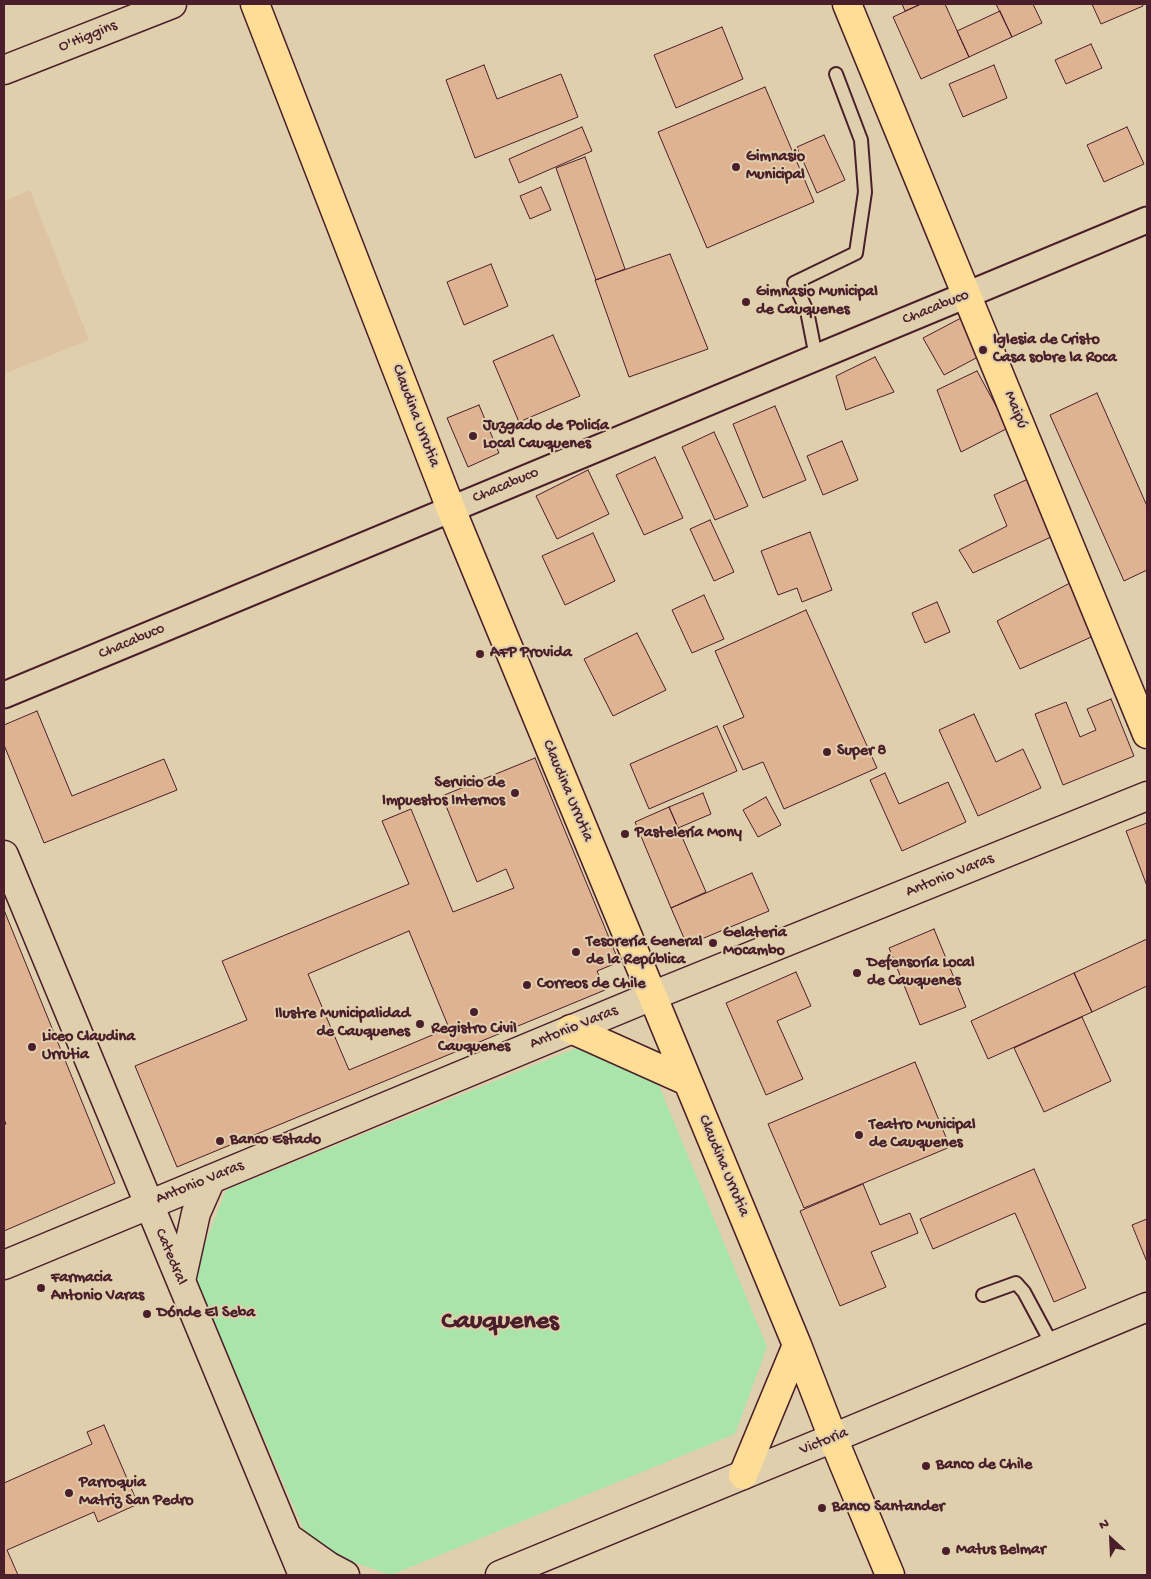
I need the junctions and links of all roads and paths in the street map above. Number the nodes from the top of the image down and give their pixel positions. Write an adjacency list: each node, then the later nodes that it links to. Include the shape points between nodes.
1 (172, 4): 4 (main road, O'Higgins)
2 (255, 4): 9 (main road, Claudina Urrutia)
3 (847, 4): 7 (main road, Maipú)
4 (4, 70)
5 (836, 74): 8 (lane, via 862,140 865,192 856,253 794,283 807,311)
6 (1147, 220): 7 (street, Chacabuco)
7 (968, 295): 8 (street, Chacabuco); 11 (main road, Maipú)
8 (816, 357): 9 (street, Chacabuco)
9 (450, 510): 10 (street, Chacabuco); 14 (main road, Claudina Urrutia)
10 (4, 695)
11 (1147, 734)
12 (1147, 796): 14 (main road, Antonio Varas)
13 (4, 855): 18 (main road, Catedral)
14 (652, 996): 15 (main road, Antonio Varas); 16 (main road, Claudina Urrutia)
15 (571, 1029): 16 (main road); 17 (main road, Antonio Varas)
16 (688, 1081): 23 (main road, Claudina Urrutia)
17 (211, 1179): 18 (main road, Antonio Varas); 20 (main road, via 196,1213)
18 (149, 1204): 19 (main road, Antonio Varas); 20 (main road, Catedral)
19 (4, 1265)
20 (181, 1282): 27 (main road, Catedral)
21 (983, 1295): 24 (lane, via 1016,1283)
22 (1147, 1307): 24 (main road, Victoria)
23 (797, 1345): 25 (main road, Claudina Urrutia); 26 (main road)
24 (1053, 1346): 25 (main road, Victoria)
25 (833, 1438): 26 (main road, Victoria); 31 (main road, Claudina Urrutia)
26 (743, 1475): 30 (main road, Victoria)
27 (287, 1538): 28 (main road, Catedral); 29 (main road)
28 (303, 1575)
29 (345, 1575)
30 (500, 1575)
31 (890, 1575)

